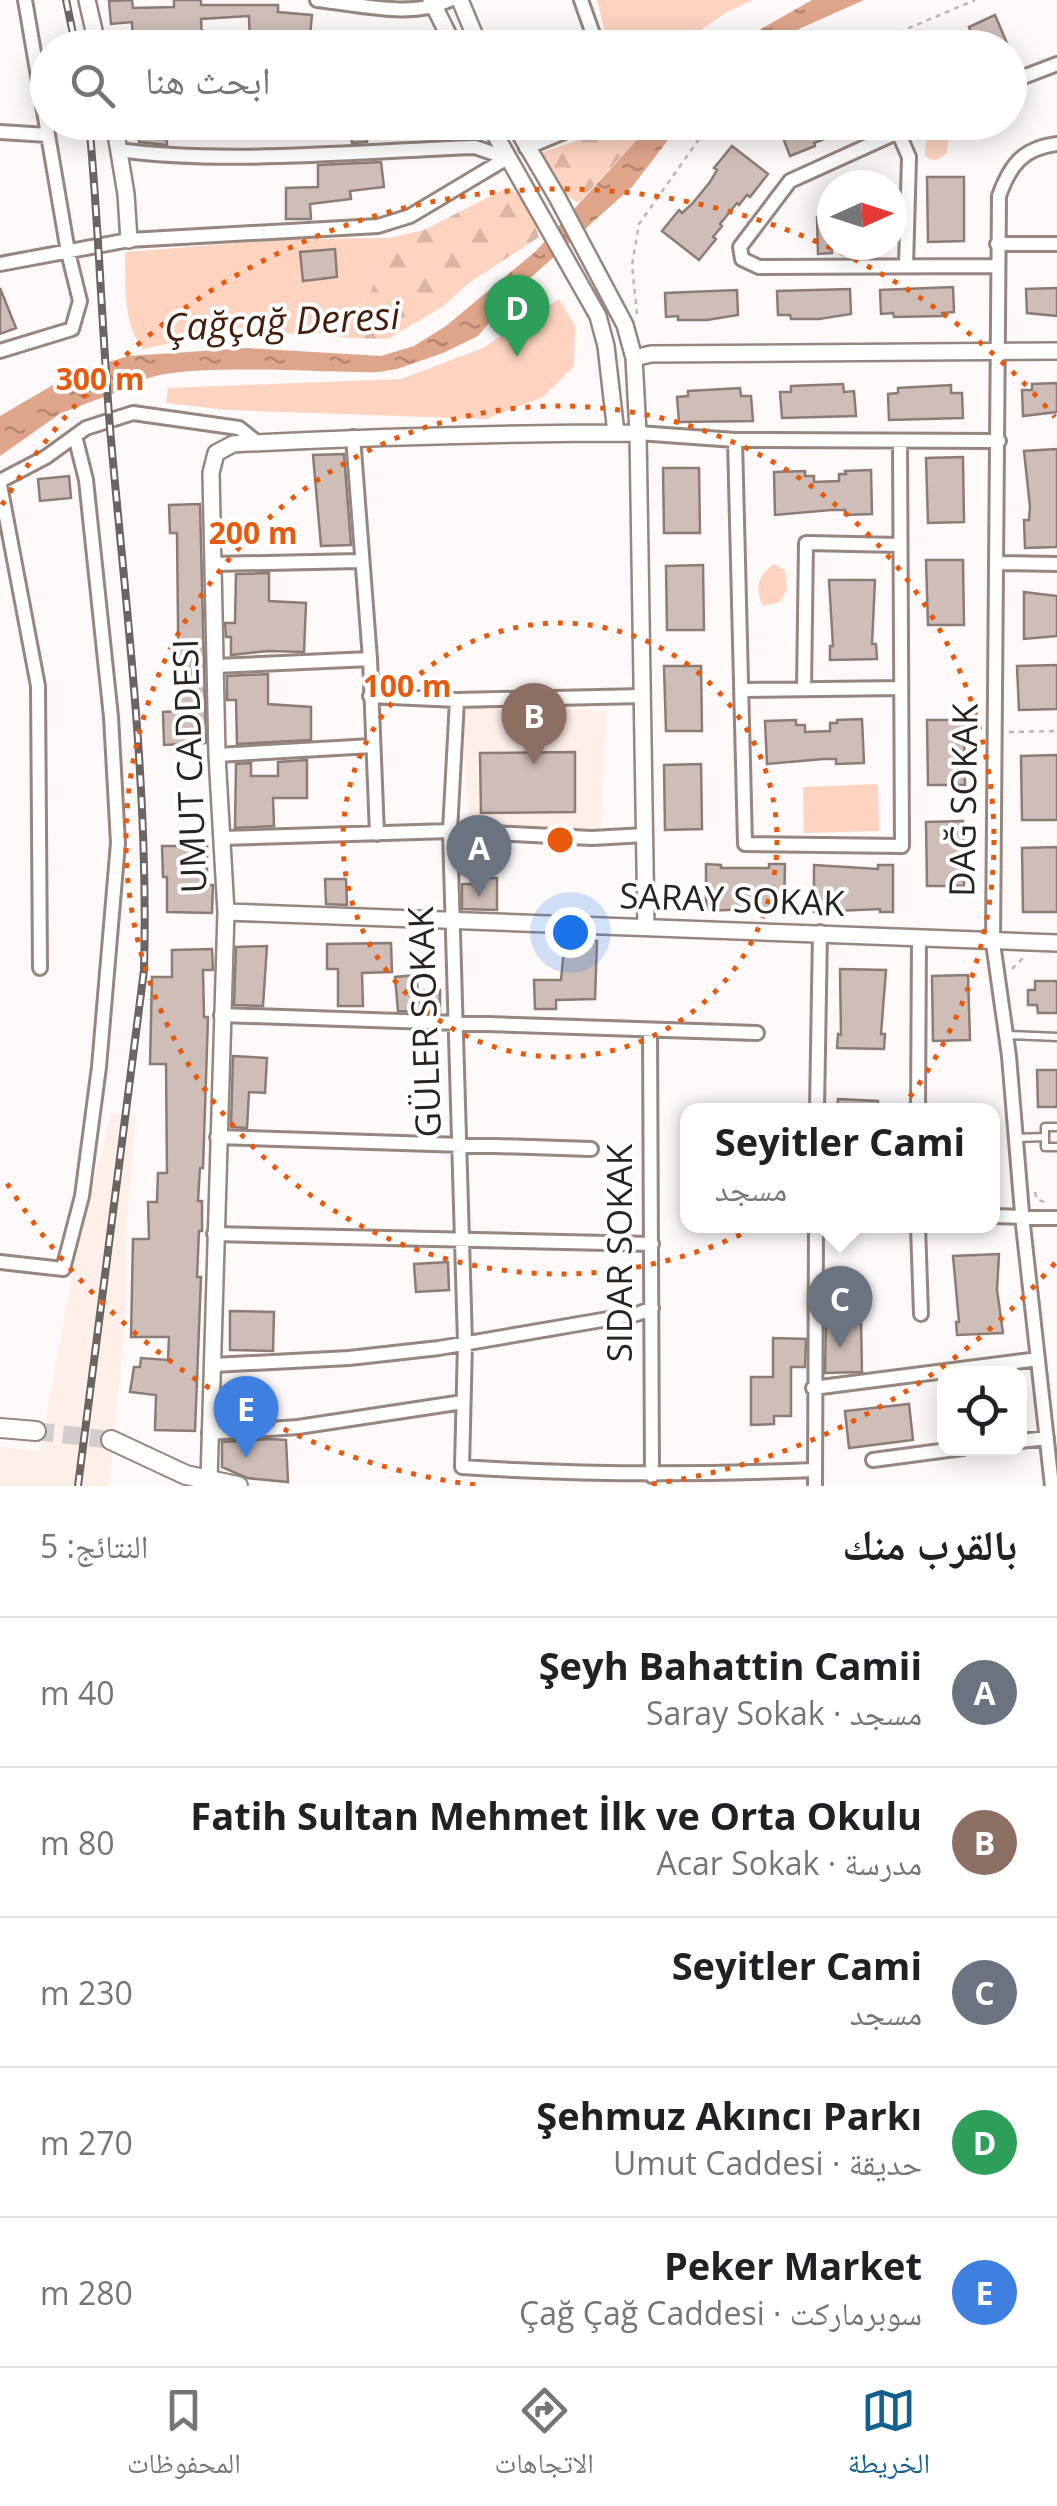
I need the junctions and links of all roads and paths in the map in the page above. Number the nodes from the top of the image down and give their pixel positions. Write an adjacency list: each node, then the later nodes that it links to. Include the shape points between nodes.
1 (25, 0): 9 (street)
2 (87, 0): 10 (street)
3 (317, 0): 8 (street)
4 (450, 0): 8 (street)
5 (460, 0): 12 (street)
6 (580, 0): 13 (street)
7 (975, 0): 14 (path)
8 (432, 4): 11 (street)
9 (30, 30)
10 (94, 30)
11 (446, 30)
12 (472, 30)
13 (591, 30)
14 (904, 30)
15 (1057, 64): 16 (street)
16 (1027, 75)
17 (0, 132): 18 (street)
18 (30, 134)
19 (49, 140): 34 (street)
20 (117, 140): 29 (street)
21 (497, 140): 30 (street)
22 (522, 140): 28 (street)
23 (545, 140): 28 (street)
24 (698, 140): 38 (path, via 634,237)
25 (880, 140): 36 (street, via 790,181 740,247 742,259 759,267)
26 (902, 140): 36 (street, via 910,157)
27 (1057, 144): 32 (street, DAĞ SOKAK, via 1022,154 1008,172 999,196)
28 (526, 148): 42 (street, via 625,325)
29 (118, 150): 30 (street, via 240,155 476,147); 31 (street)
30 (506, 158): 31 (street, via 410,216 378,226); 43 (street, via 598,316)
31 (130, 240): 34 (street)
32 (997, 244): 33 (street); 37 (street, DAĞ SOKAK)
33 (1057, 244)
34 (68, 252): 35 (street); 39 (street, via 80,300 72,329)
35 (0, 264)
36 (906, 266): 37 (street)
37 (998, 266): 41 (street, DAĞ SOKAK)
38 (639, 327)
39 (0, 351)
40 (1057, 351): 41 (street)
41 (1000, 352): 42 (street); 49 (street, DAĞ SOKAK)
42 (634, 358): 44 (street)
43 (616, 433): 44 (street, UMUT CADDESI); 46 (street, UMUT CADDESI)
44 (638, 433): 47 (street); 63 (street)
45 (75, 436): 50 (street, via 133,414 239,428); 51 (street); 106 (street, via 86,480 111,717 118,843 106,989 84,1184 63,1269)
46 (353, 438): 50 (street, UMUT CADDESI); 53 (street)
47 (735, 440): 48 (street); 61 (street)
48 (900, 441): 49 (street); 52 (street)
49 (999, 442): 54 (street, DAĞ SOKAK)
50 (258, 443): 55 (street, UMUT CADDESI, via 233,444 216,454)
51 (0, 483): 80 (street, via 38,686)
52 (900, 545): 59 (street); 60 (street, via 806,543)
53 (360, 560): 55 (street); 57 (street)
54 (998, 563): 56 (street); 66 (street, DAĞ SOKAK)
55 (212, 564): 58 (street, UMUT CADDESI)
56 (1057, 564)
57 (370, 659): 58 (street); 62 (street)
58 (215, 666): 68 (street, UMUT CADDESI)
59 (901, 688): 60 (street); 61 (street, via 902,846 746,844)
60 (804, 689): 61 (street)
61 (742, 690)
62 (370, 696): 64 (street); 67 (street)
63 (643, 696): 64 (street); 71 (street)
64 (457, 700): 69 (street, GÜLER SOKAK)
65 (1057, 730): 66 (path)
66 (994, 732): 78 (street, DAĞ SOKAK)
67 (372, 746): 68 (street); 70 (street)
68 (217, 756): 72 (street, UMUT CADDESI)
69 (450, 831): 70 (street); 71 (street); 74 (street, GÜLER SOKAK)
70 (377, 834): 72 (street)
71 (645, 835): 75 (street)
72 (223, 838): 73 (street, UMUT CADDESI)
73 (226, 912): 74 (street, SARAY SOKAK); 81 (street, UMUT CADDESI)
74 (451, 922): 75 (street, SARAY SOKAK); 82 (street, GÜLER SOKAK)
75 (646, 927): 76 (street, SARAY SOKAK)
76 (820, 932): 77 (street, SARAY SOKAK); 87 (street)
77 (919, 938): 78 (street, SARAY SOKAK); 88 (street)
78 (993, 943): 79 (street, SARAY SOKAK); 85 (street, DAĞ SOKAK)
79 (1057, 943)
80 (40, 968)
81 (222, 1015): 82 (street); 90 (street, UMUT CADDESI)
82 (455, 1022): 83 (street); 93 (street, GÜLER SOKAK)
83 (650, 1030): 84 (street); 105 (street, SIDAR SOKAK)
84 (756, 1033)
85 (1006, 1034): 86 (lane); 91 (street, DAĞ SOKAK)
86 (1057, 1037)
87 (818, 1103)
88 (918, 1103)
89 (1057, 1127): 92 (lane, via 1046,1127)
90 (216, 1138): 93 (street); 103 (street, UMUT CADDESI)
91 (1016, 1138): 92 (lane); 99 (street, DAĞ SOKAK)
92 (1045, 1138): 94 (lane, via 1045,1147)
93 (458, 1144): 95 (street); 104 (street, GÜLER SOKAK)
94 (1057, 1147)
95 (591, 1148)
96 (1032, 1182): 97 (path, via 1037,1199)
97 (1049, 1204)
98 (1000, 1216): 99 (street)
99 (1022, 1217): 100 (street); 110 (street, DAĞ SOKAK)
100 (1057, 1218)
101 (816, 1233): 112 (street)
102 (918, 1233): 108 (street)
103 (214, 1234): 104 (street); 111 (street, UMUT CADDESI)
104 (461, 1241): 105 (street); 109 (street, GÜLER SOKAK)
105 (652, 1244): 107 (street, SIDAR SOKAK)
106 (0, 1262)
107 (652, 1308): 109 (street); 124 (street, SIDAR SOKAK)
108 (921, 1314)
109 (465, 1343): 111 (street); 113 (street, GÜLER SOKAK)
110 (1038, 1359): 112 (street); 117 (street, DAĞ SOKAK)
111 (213, 1365): 116 (street, UMUT CADDESI)
112 (813, 1388): 123 (street)
113 (463, 1402): 116 (street); 124 (street, GÜLER SOKAK, via 462,1466)
114 (0, 1428): 115 (main road)
115 (36, 1431)
116 (209, 1433): 125 (street, UMUT CADDESI)
117 (1047, 1438): 119 (street); 122 (street, DAĞ SOKAK)
118 (110, 1440): 125 (main road)
119 (1027, 1440)
120 (937, 1451): 121 (street)
121 (873, 1460)
122 (1053, 1460): 128 (street, DAĞ SOKAK)
123 (814, 1470): 124 (street); 127 (street)
124 (652, 1476)
125 (209, 1480): 126 (main road)
126 (236, 1486)
127 (815, 1486)
128 (1052, 1486)

